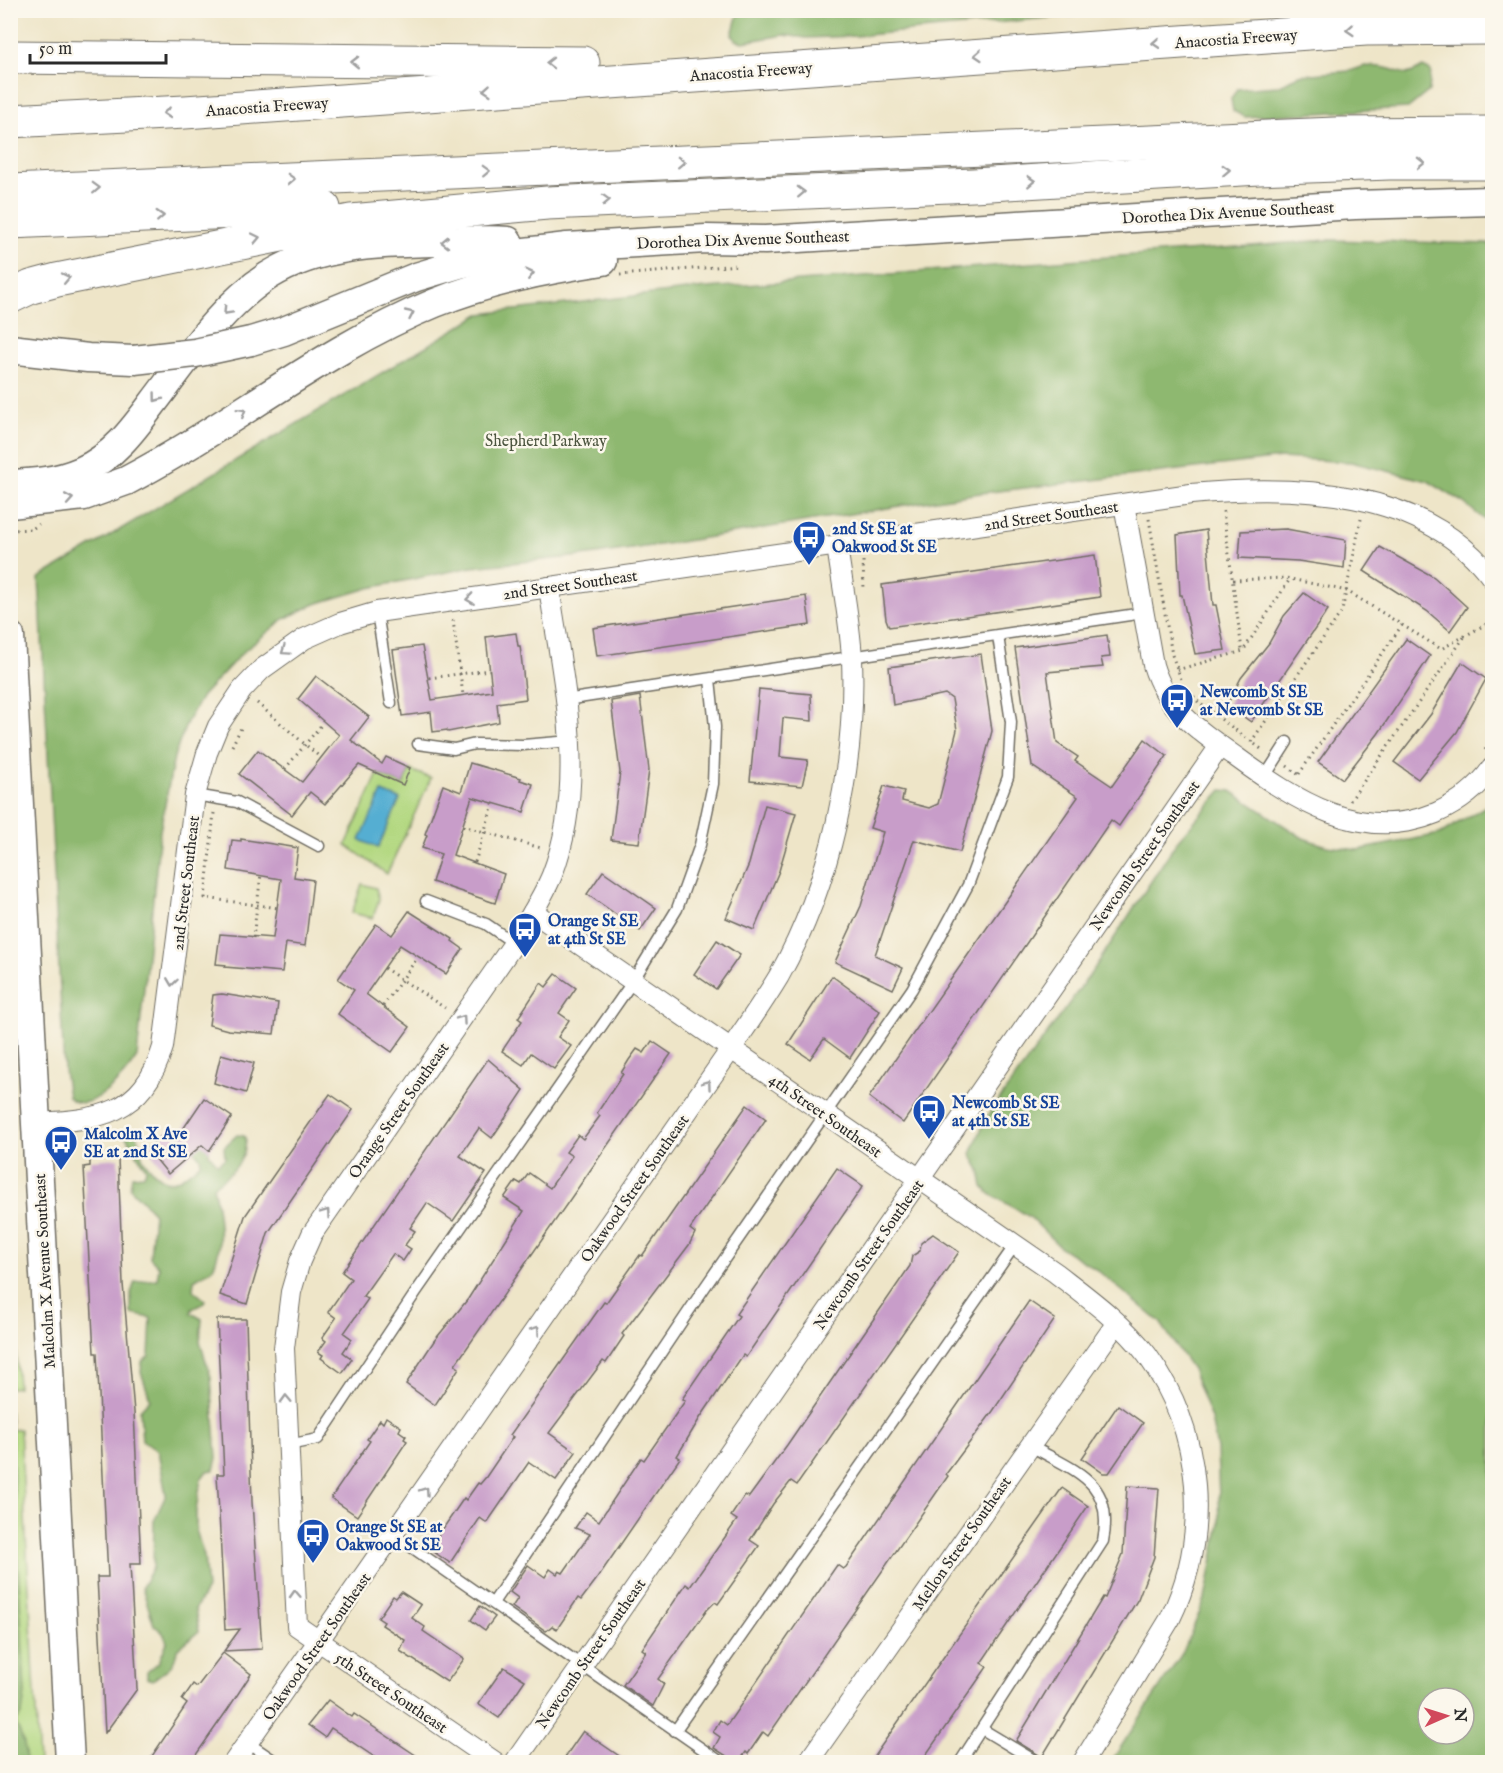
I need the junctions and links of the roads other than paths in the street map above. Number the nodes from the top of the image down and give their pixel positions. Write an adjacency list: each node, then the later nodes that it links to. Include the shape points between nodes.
1 (1492, 28): 3 (highway, Anacostia Freeway, one-way to 3, via 1366,29)
2 (21, 57): 3 (highway, one-way to 2, via 743,58 476,63)
3 (839, 65): 4 (highway, Anacostia Freeway, one-way to 4)
4 (22, 120)
5 (1492, 133): 9 (highway, one-way to 5, via 1335,134)
6 (1492, 163): 8 (highway, one-way to 6, via 1280,167)
7 (1492, 201): 10 (main road, Dorothea Dix Avenue Southeast, via 1366,204)
8 (548, 203): 9 (highway, one-way to 8, via 484,200); 12 (highway, one-way to 8, via 57,280 307,228 382,217)
9 (24, 206)
10 (765, 240): 11 (main road, Dorothea Dix Avenue Southeast, via 706,239); 15 (main road, one-way to 10, via 71,499 113,487 370,334 453,296 556,268 707,252)
11 (567, 247): 13 (main road, Dorothea Dix Avenue Southeast, bridge, via 508,254 436,270 284,331 195,353 134,360); 14 (main road, one-way to 14, via 501,241 385,244 340,249 297,262 269,276 232,305 130,434 108,454 62,478)
12 (10, 297)
13 (10, 349)
14 (10, 484)
15 (10, 504)
16 (1124, 504): 17 (street, 2nd Street Southeast); 18 (street, 2nd Street Southeast, via 1249,490 1298,492 1389,507 1443,531); 21 (street)
17 (837, 546): 19 (street, 2nd Street Southeast); 24 (street, Oakwood Street Southeast)
18 (1492, 578)
19 (549, 587): 20 (street, 2nd Street Southeast, one-way to 20); 26 (street, Orange Street Southeast)
20 (377, 612): 27 (lane); 34 (street, 2nd Street Southeast, one-way to 34, via 316,633 262,669 219,726)
21 (1143, 613): 23 (lane); 31 (street, via 1153,665 1165,693 1184,718)
22 (10, 636): 42 (main road, Malcolm X Avenue Southeast)
23 (998, 636): 24 (lane); 41 (lane, via 1011,722 1008,777 968,885 918,978)
24 (852, 659): 25 (lane); 40 (street, Oakwood Street Southeast, via 844,779 819,883 778,977)
25 (710, 679): 26 (lane); 39 (lane, via 715,727 713,784 700,845 677,909)
26 (565, 700): 28 (street, Orange Street Southeast)
27 (391, 703)
28 (571, 741): 30 (lane, via 475,744 454,749); 37 (street, Orange Street Southeast, via 572,782 566,830 551,877)
29 (1287, 742): 33 (lane)
30 (418, 744)
31 (1220, 746): 33 (street); 43 (street, Newcomb Street Southeast)
32 (1485, 763): 33 (street, via 1474,788 1444,809 1391,824 1336,816)
33 (1264, 778)
34 (195, 795): 35 (lane, via 237,802); 42 (street, 2nd Street Southeast, one-way to 42, via 163,1047 154,1071 136,1096 110,1114 86,1120)
35 (320, 846)
36 (426, 901): 38 (lane, via 486,924)
37 (533, 912): 38 (street, Orange Street Southeast); 39 (street, 4th Street Southeast)
38 (514, 943): 46 (street, Orange Street Southeast, one-way to 38, via 286,1318 295,1275 306,1248 324,1216)
39 (633, 981): 40 (street, 4th Street Southeast); 46 (lane, via 318,1439)
40 (731, 1049): 41 (street, 4th Street Southeast); 48 (street, Oakwood Street Southeast, one-way to 40)
41 (825, 1114): 43 (street, 4th Street Southeast); 49 (lane)
42 (36, 1123): 55 (main road, Malcolm X Avenue Southeast)
43 (919, 1180): 44 (street, 4th Street Southeast); 51 (street, Newcomb Street Southeast)
44 (1015, 1245): 45 (street, 4th Street Southeast); 53 (lane)
45 (1116, 1324): 47 (street, Mellon Street Southeast); 64 (street, 4th Street Southeast, via 1145,1353 1174,1401 1195,1475 1196,1527 1176,1607)
46 (288, 1445): 50 (street, Orange Street Southeast, one-way to 46, via 297,1626)
47 (1029, 1445): 52 (lane, via 1091,1484 1106,1507 1106,1524 1103,1541); 61 (street, Mellon Street Southeast)
48 (394, 1535): 49 (lane); 50 (street, Oakwood Street Southeast)
49 (493, 1603): 51 (lane)
50 (319, 1641): 54 (street, Oakwood Street Southeast); 58 (street, 5th Street Southeast)
51 (581, 1667): 53 (lane); 59 (street, Newcomb Street Southeast)
52 (982, 1729): 62 (lane); 63 (lane)
53 (675, 1731): 60 (lane)
54 (248, 1743): 56 (street, Oakwood Street Southeast); 57 (lane)
55 (70, 1762)
56 (234, 1762)
57 (276, 1762)
58 (495, 1762)
59 (515, 1762)
60 (721, 1762)
61 (808, 1762)
62 (960, 1762)
63 (1037, 1762)
64 (1083, 1762)

